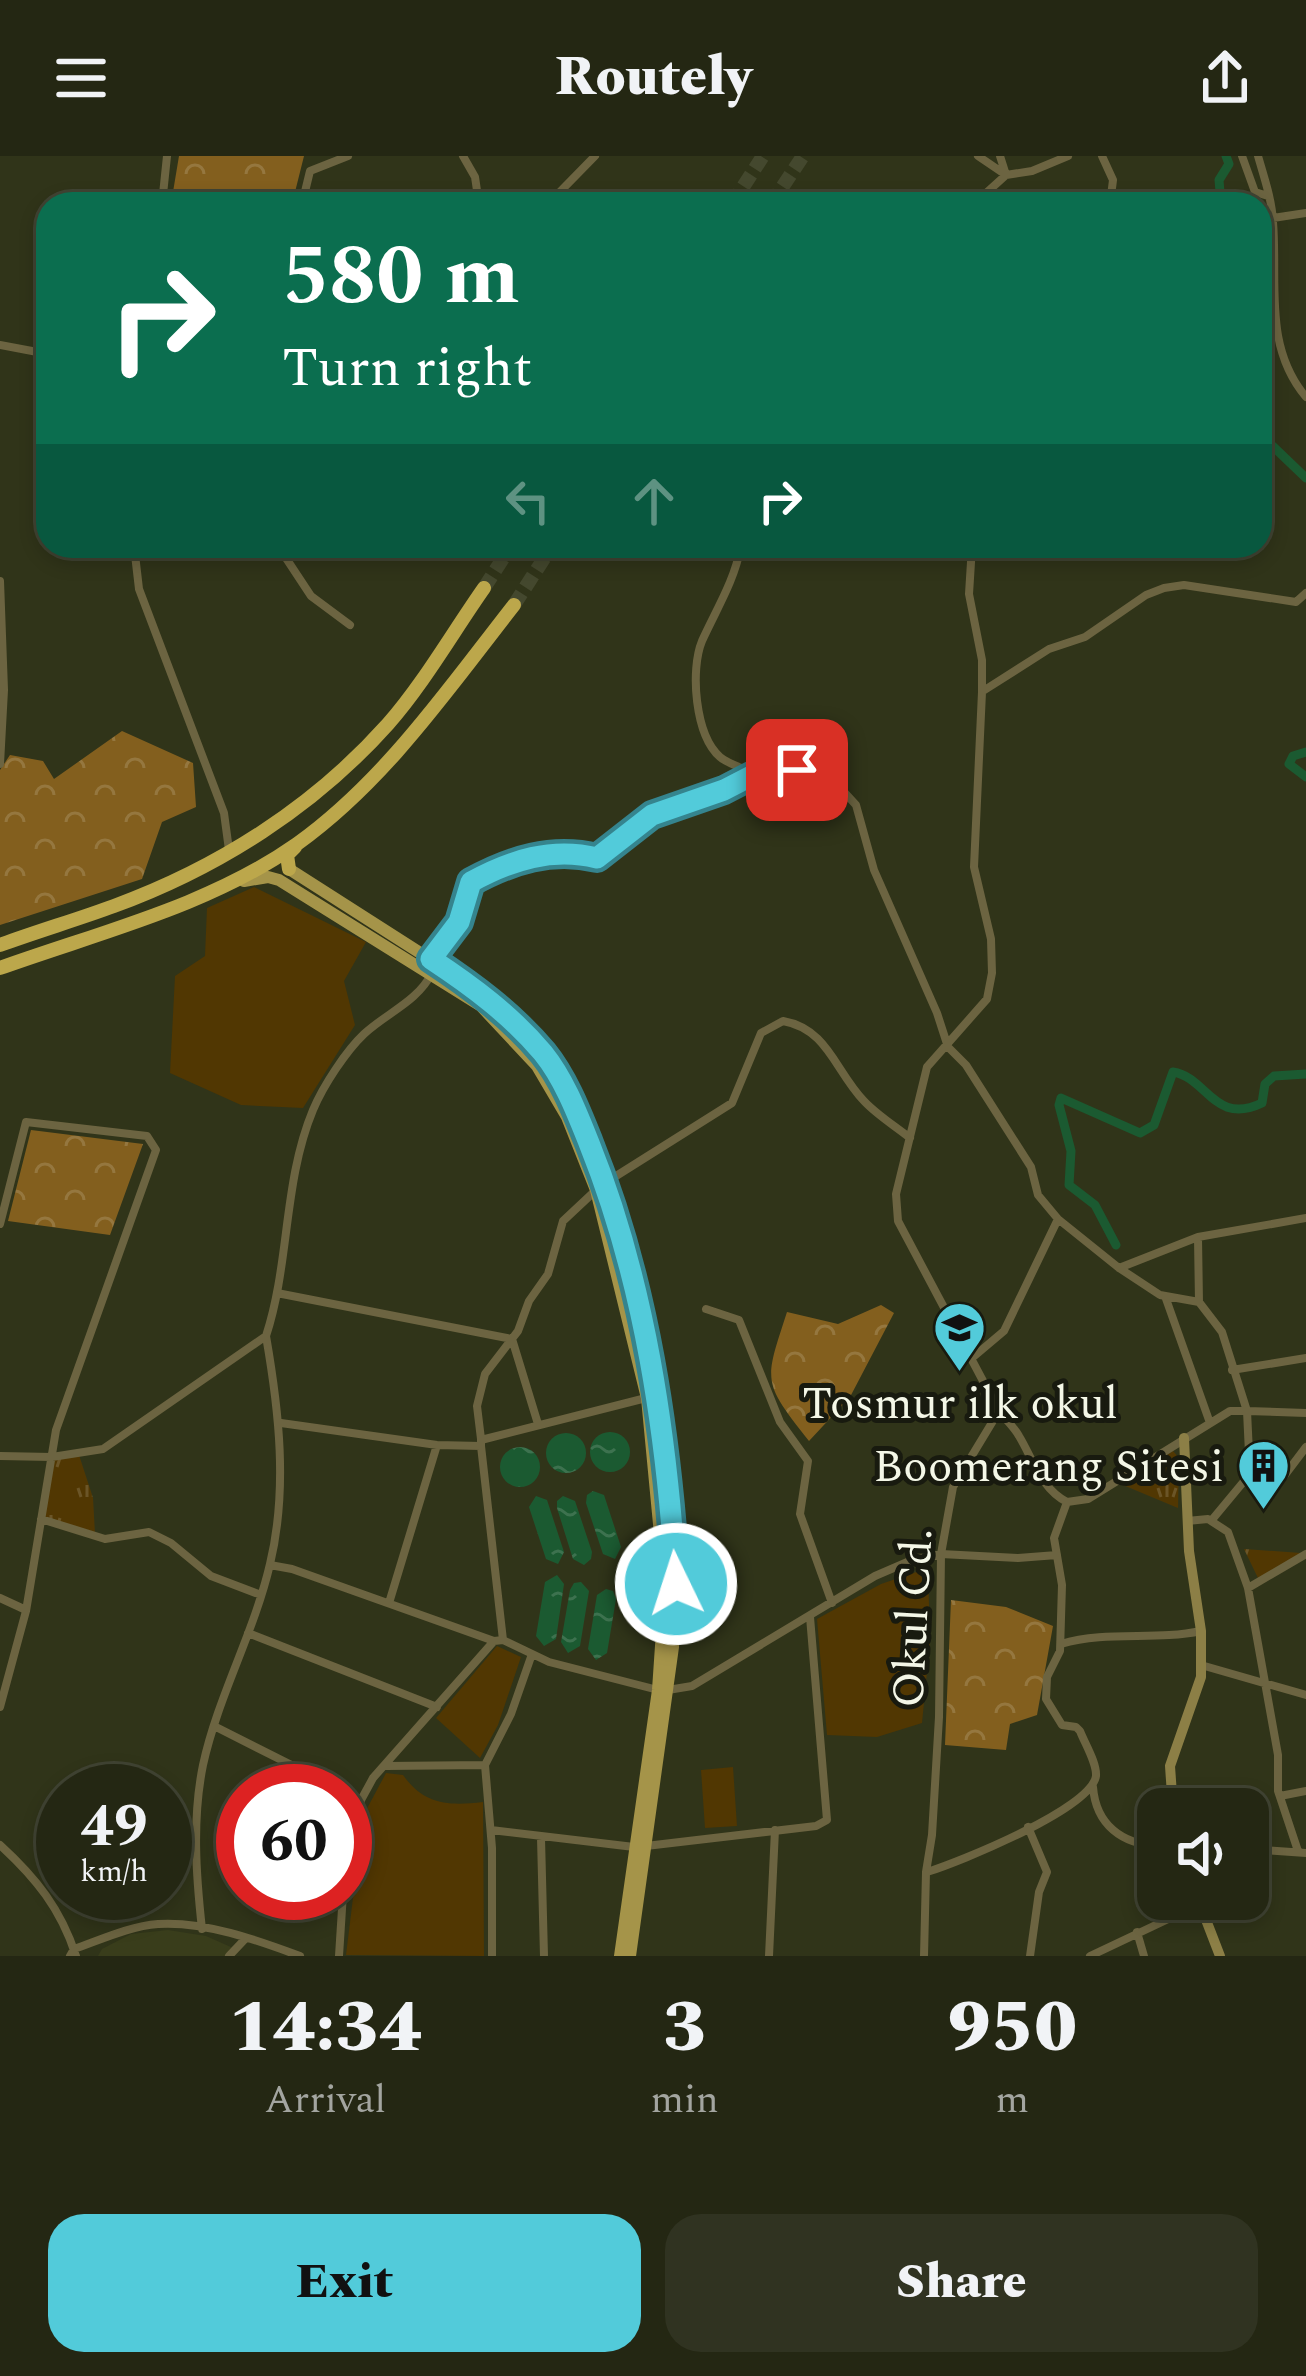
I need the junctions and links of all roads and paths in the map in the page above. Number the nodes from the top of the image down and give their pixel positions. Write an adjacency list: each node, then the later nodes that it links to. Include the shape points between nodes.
1 (167, 156): 12 (street)
2 (348, 156): 13 (street, via 310,171)
3 (464, 156): 14 (street)
4 (595, 156): 15 (street)
5 (978, 156): 11 (street)
6 (1000, 156): 11 (street)
7 (1068, 156): 11 (street)
8 (1102, 156): 17 (street)
9 (1242, 156): 18 (street)
10 (1258, 156): 19 (street)
11 (1006, 175): 16 (street)
12 (163, 192)
13 (305, 192)
14 (477, 192)
15 (560, 192)
16 (987, 192)
17 (1112, 192)
18 (1255, 192)
19 (1267, 192)
20 (1306, 213): 22 (street)
21 (1272, 214): 22 (street)
22 (1273, 218): 25 (street, via 1277,338)
23 (0, 345): 24 (street)
24 (36, 352)
25 (1306, 397)
26 (136, 558): 39 (street)
27 (286, 558): 34 (street, via 311,596)
28 (738, 558): 37 (street, via 696,670 704,734 720,758)
29 (971, 558): 35 (street)
30 (0, 581): 36 (street)
31 (484, 588): 39 (highway, via 390,722 282,821)
32 (1306, 592): 35 (street, via 1297,602 1165,588)
33 (514, 605): 38 (highway, via 404,744)
34 (350, 625)
35 (982, 692): 45 (street, via 974,867 992,973 987,999)
36 (0, 764)
37 (755, 774): 43 (street, via 652,815 597,858 522,858 471,882 459,922); 45 (street, via 823,769 856,805 874,870)
38 (298, 843): 40 (highway); 41 (highway)
39 (230, 850): 42 (highway, via 116,906)
40 (284, 875): 41 (main road); 43 (main road)
41 (202, 896): 44 (highway)
42 (0, 945)
43 (431, 966): 47 (main road, via 486,995 546,1057 576,1110); 53 (street, via 422,993 360,1037 314,1107)
44 (0, 968)
45 (948, 1047): 46 (street, via 926,1067); 49 (street, via 966,1064)
46 (910, 1138): 47 (street, via 863,1100 808,1027 782,1021 761,1033 732,1103); 59 (street, via 898,1221)
47 (601, 1186): 58 (street, via 563,1221 548,1274); 62 (main road, via 625,1251)
48 (1306, 1218): 51 (street)
49 (1058, 1219): 52 (street); 59 (street, via 1004,1331)
50 (0, 1224): 74 (street, via 26,1122 147,1136 156,1150 77,1362)
51 (1198, 1237): 52 (street); 55 (street)
52 (1120, 1268): 54 (street)
53 (278, 1293): 57 (street); 58 (street)
54 (1165, 1296): 55 (street); 67 (street)
55 (1199, 1303): 61 (street, via 1222,1332)
56 (706, 1309): 88 (street, via 739,1320 780,1422 808,1461 800,1514)
57 (266, 1336): 66 (street); 74 (street, via 103,1449)
58 (512, 1339): 68 (street); 70 (street, via 477,1393)
59 (972, 1358): 64 (street)
60 (1306, 1358): 61 (street)
61 (1232, 1370): 63 (street)
62 (652, 1397): 68 (street); 98 (main road, via 676,1584)
63 (1247, 1411): 65 (street); 67 (street); 75 (street)
64 (999, 1412): 76 (street); 80 (street, Okul Cd., via 953,1486)
65 (1306, 1414)
66 (281, 1423): 71 (street); 83 (street)
67 (1210, 1423): 69 (street)
68 (538, 1424): 70 (street)
69 (1184, 1438): 76 (street, via 1088,1499); 78 (street)
70 (481, 1443): 71 (street); 93 (street)
71 (437, 1445): 87 (street)
72 (1306, 1447): 75 (street, via 1278,1484)
73 (0, 1456): 74 (street)
74 (52, 1457): 77 (street)
75 (1250, 1474): 79 (street)
76 (1067, 1502): 82 (street, via 1054,1538)
77 (41, 1520): 85 (street, via 105,1539 149,1532 211,1576); 89 (street)
78 (1187, 1521): 79 (street); 91 (street)
79 (1210, 1521): 84 (street, via 1228,1532)
80 (941, 1554): 82 (street); 88 (street, via 875,1576); 120 (street, Okul Cd.)
81 (1306, 1554): 84 (street)
82 (1057, 1555): 94 (street)
83 (270, 1565): 85 (street); 87 (street)
84 (1248, 1588): 97 (street)
85 (261, 1595): 92 (street)
86 (0, 1598): 89 (street)
87 (388, 1603): 93 (street)
88 (832, 1603): 90 (street)
89 (26, 1611): 100 (street)
90 (810, 1616): 98 (street, via 692,1686); 113 (street, via 827,1820)
91 (1201, 1631): 94 (street); 96 (street)
92 (248, 1633): 101 (street); 102 (street)
93 (498, 1640): 95 (street); 101 (street)
94 (1060, 1644): 106 (street, via 1046,1700 1062,1725 1080,1732)
95 (532, 1654): 98 (street); 104 (street)
96 (1201, 1665): 97 (street); 108 (street, via 1170,1766)
97 (1263, 1682): 99 (street); 110 (street)
98 (662, 1690): 117 (main road)
99 (1306, 1695)
100 (0, 1707)
101 (437, 1708): 105 (street)
102 (214, 1726): 103 (street); 124 (street, via 195,1844)
103 (289, 1764)
104 (485, 1765): 105 (street); 112 (street)
105 (385, 1766): 107 (street)
106 (1095, 1780): 111 (street); 115 (street, via 1092,1792 1112,1833)
107 (372, 1784)
108 (1172, 1788)
109 (1306, 1791): 110 (street)
110 (1280, 1796): 119 (street)
111 (1028, 1827): 120 (street); 137 (street, via 1047,1872)
112 (490, 1830): 114 (street); 131 (street)
113 (776, 1830): 117 (street); 135 (street)
114 (541, 1837): 117 (street); 132 (street)
115 (1137, 1844)
116 (0, 1845): 127 (street, via 45,1890)
117 (639, 1846): 133 (main road); 134 (main road)
118 (1269, 1850): 119 (street)
119 (1302, 1852)
120 (926, 1872): 136 (street, Okul Cd.)
121 (341, 1920): 130 (street)
122 (1165, 1920): 125 (street)
123 (1204, 1920): 140 (street)
124 (202, 1930): 126 (street); 127 (street, via 153,1924)
125 (1137, 1932): 138 (street); 139 (street)
126 (246, 1938): 128 (street); 129 (street)
127 (73, 1954)
128 (229, 1956)
129 (300, 1956)
130 (339, 1956)
131 (492, 1956)
132 (544, 1956)
133 (620, 1956)
134 (630, 1956)
135 (770, 1956)
136 (923, 1956)
137 (1030, 1956)
138 (1090, 1956)
139 (1144, 1956)
140 (1220, 1956)

